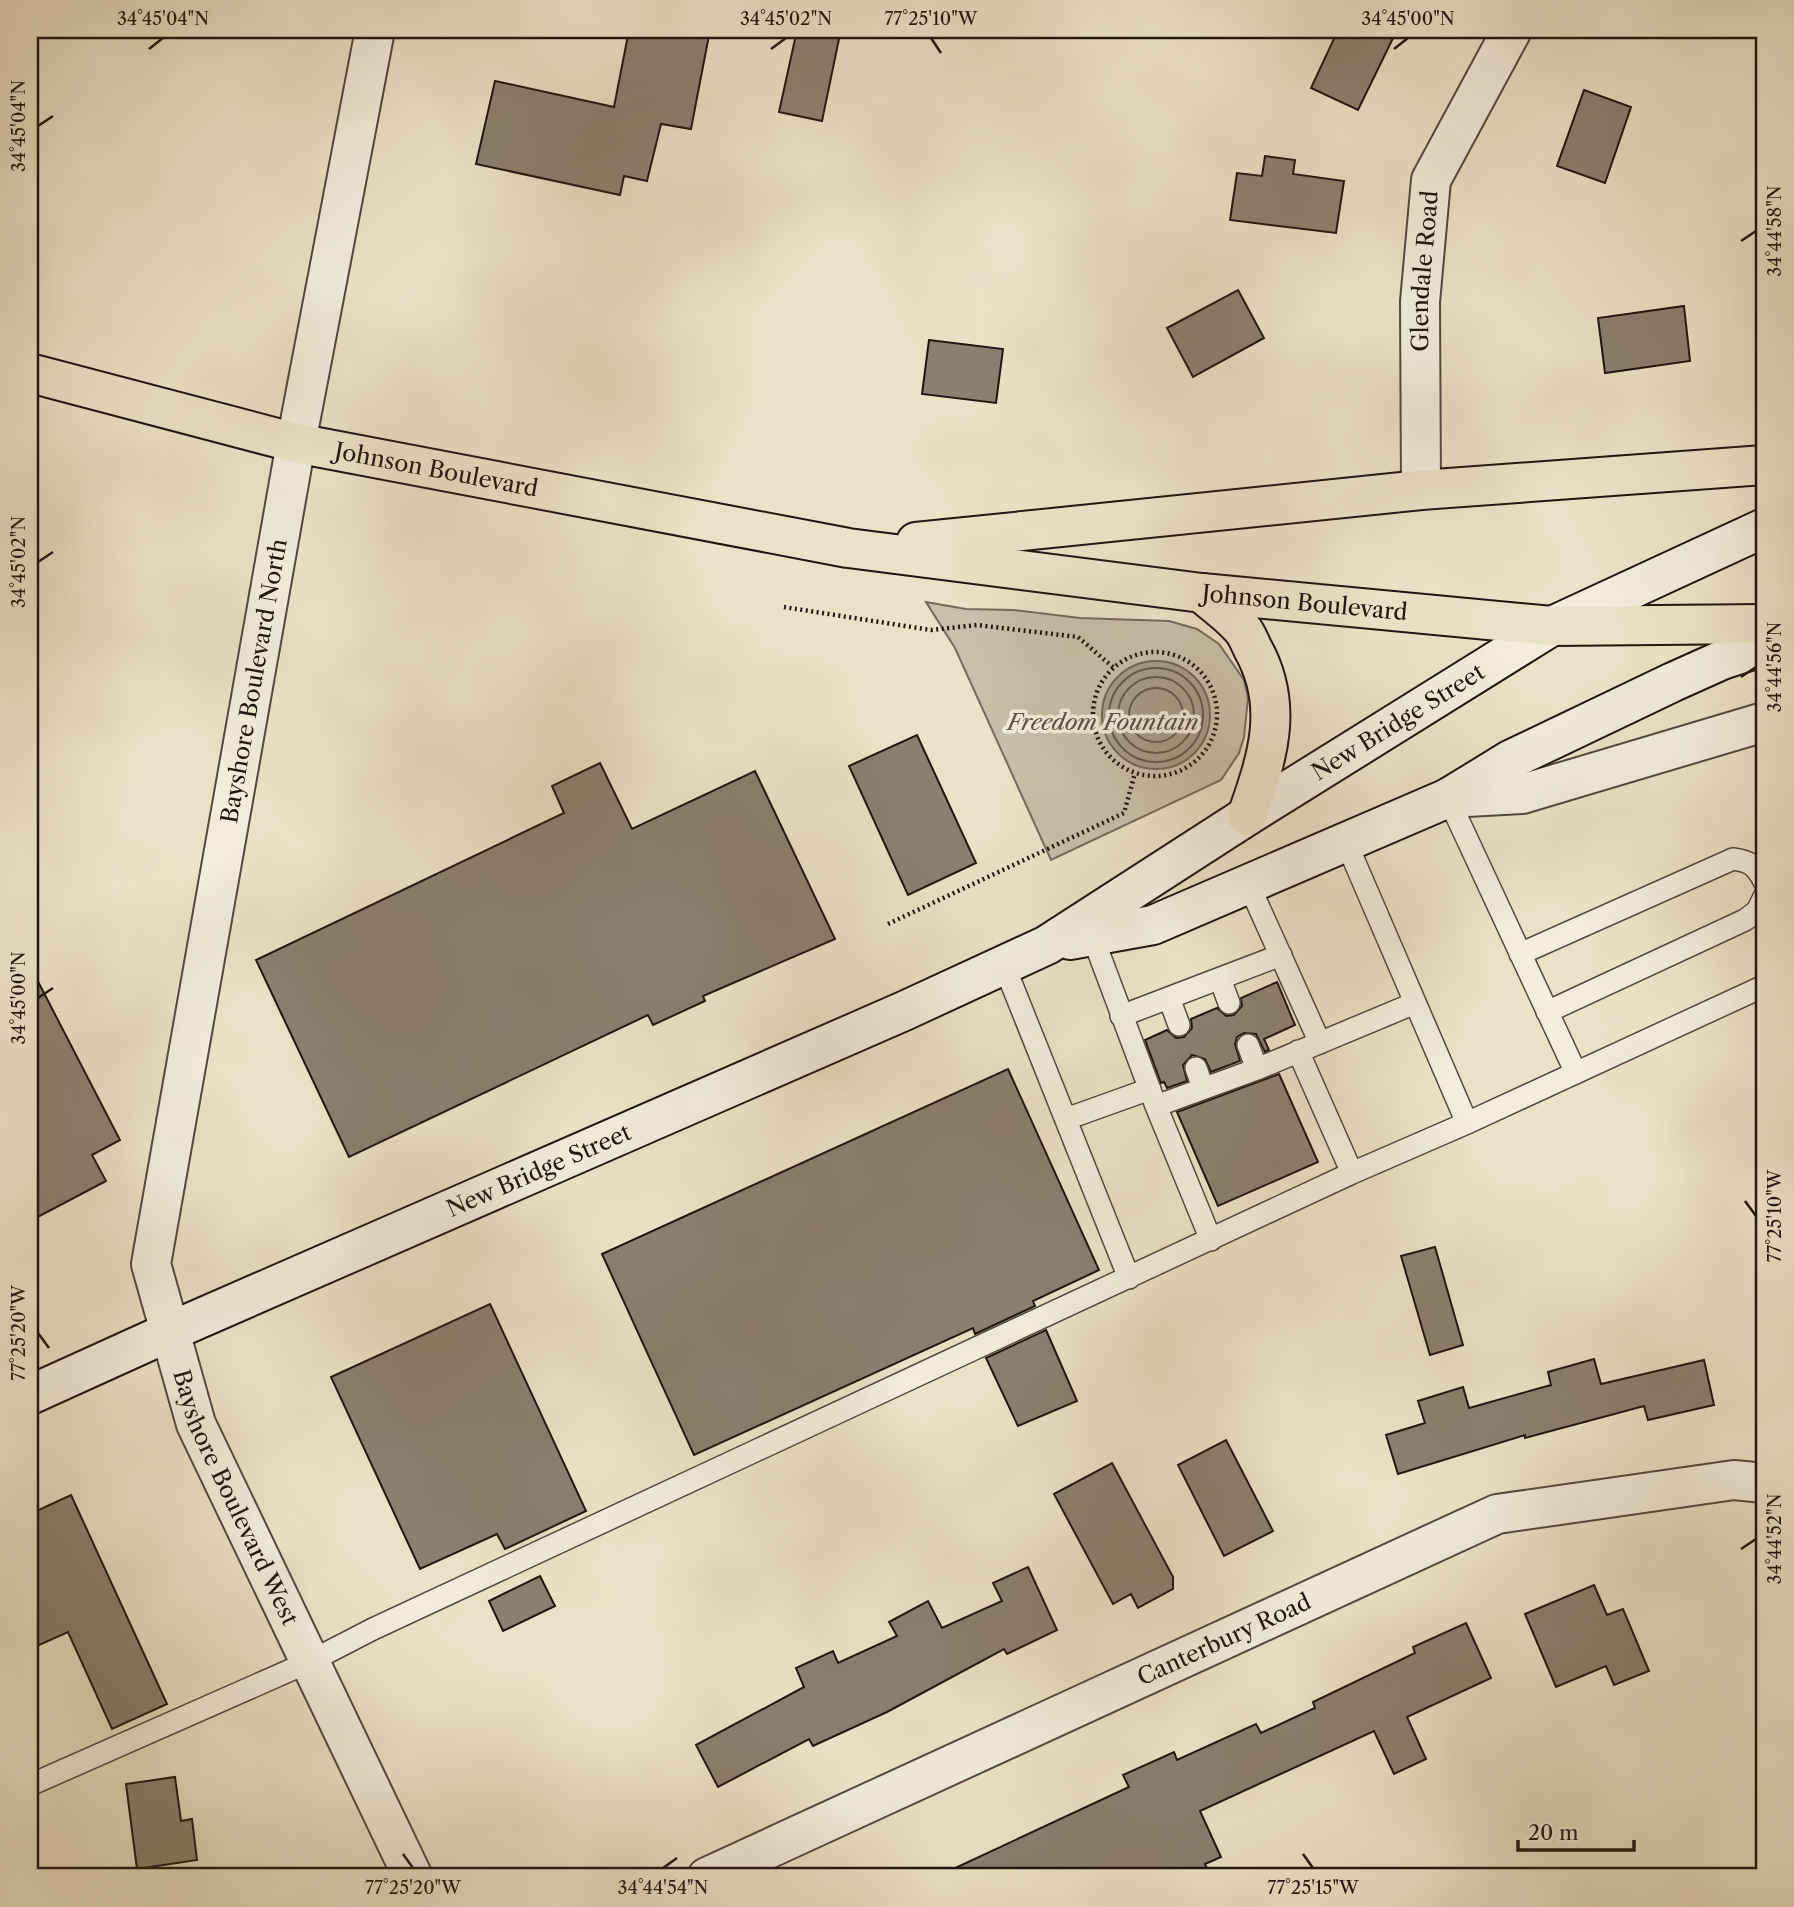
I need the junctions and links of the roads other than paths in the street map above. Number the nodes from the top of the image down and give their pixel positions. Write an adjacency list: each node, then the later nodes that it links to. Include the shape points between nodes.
1 (375, 30): 4 (street, Bayshore Boulevard North)
2 (1512, 30): 6 (street, Glendale Road, via 1431,180 1420,302)
3 (30, 373): 4 (main road, Johnson Boulevard)
4 (296, 443): 8 (main road, Johnson Boulevard); 46 (street, Bayshore Boulevard North, via 151,1264)
5 (1764, 465): 6 (main road, Johnson Boulevard)
6 (1421, 490): 8 (main road, Johnson Boulevard)
7 (1764, 528): 11 (street, New Bridge Street)
8 (848, 548): 9 (main road, Johnson Boulevard)
9 (1202, 593): 11 (main road, Johnson Boulevard); 15 (main road, via 1243,630 1262,664 1271,698 1264,766)
10 (1764, 624): 11 (main road, Johnson Boulevard)
11 (1552, 625): 15 (street, New Bridge Street)
12 (1764, 646): 14 (street, New Bridge Street, via 1722,660 1510,760)
13 (1764, 722): 14 (street, New Bridge Street, via 1522,794)
14 (1448, 798): 16 (street, New Bridge Street); 22 (lane)
15 (1247, 816): 21 (street, New Bridge Street)
16 (1346, 842): 18 (street, New Bridge Street); 29 (lane)
17 (1764, 880): 22 (lane, via 1747,860 1734,859)
18 (1248, 883): 20 (street, New Bridge Street, via 1153,925); 23 (lane)
19 (1764, 897): 30 (lane, via 1757,911 1745,920)
20 (1092, 935): 21 (street, New Bridge Street); 31 (lane)
21 (1047, 945): 24 (street, New Bridge Street)
22 (1520, 954): 30 (lane)
23 (1281, 955): 25 (lane); 33 (lane)
24 (1004, 965): 41 (lane); 46 (street, New Bridge Street)
25 (1220, 979): 27 (lane); 28 (lane)
26 (1764, 986): 38 (lane)
27 (1169, 998): 31 (lane); 32 (lane)
28 (1230, 1003)
29 (1415, 1003): 33 (lane); 42 (lane)
30 (1547, 1012): 38 (lane)
31 (1121, 1016): 40 (lane)
32 (1179, 1025)
33 (1320, 1043): 35 (lane)
34 (1248, 1045): 37 (lane)
35 (1298, 1051): 37 (lane); 43 (lane)
36 (1196, 1068): 39 (lane)
37 (1257, 1069): 39 (lane)
38 (1576, 1073): 42 (lane)
39 (1203, 1088): 40 (lane)
40 (1153, 1098): 41 (lane); 44 (lane)
41 (1066, 1119): 45 (lane)
42 (1467, 1123): 43 (lane)
43 (1352, 1173): 44 (lane)
44 (1212, 1240): 45 (lane)
45 (1129, 1278): 49 (lane)
46 (169, 1332): 47 (street, New Bridge Street); 49 (street, Bayshore Boulevard West, via 196,1424)
47 (30, 1395)
48 (1764, 1483): 52 (street, Canterbury Road, via 1734,1480 1497,1514)
49 (311, 1661): 50 (lane); 51 (street, Bayshore Boulevard West)
50 (30, 1785)
51 (413, 1877)
52 (707, 1877)

